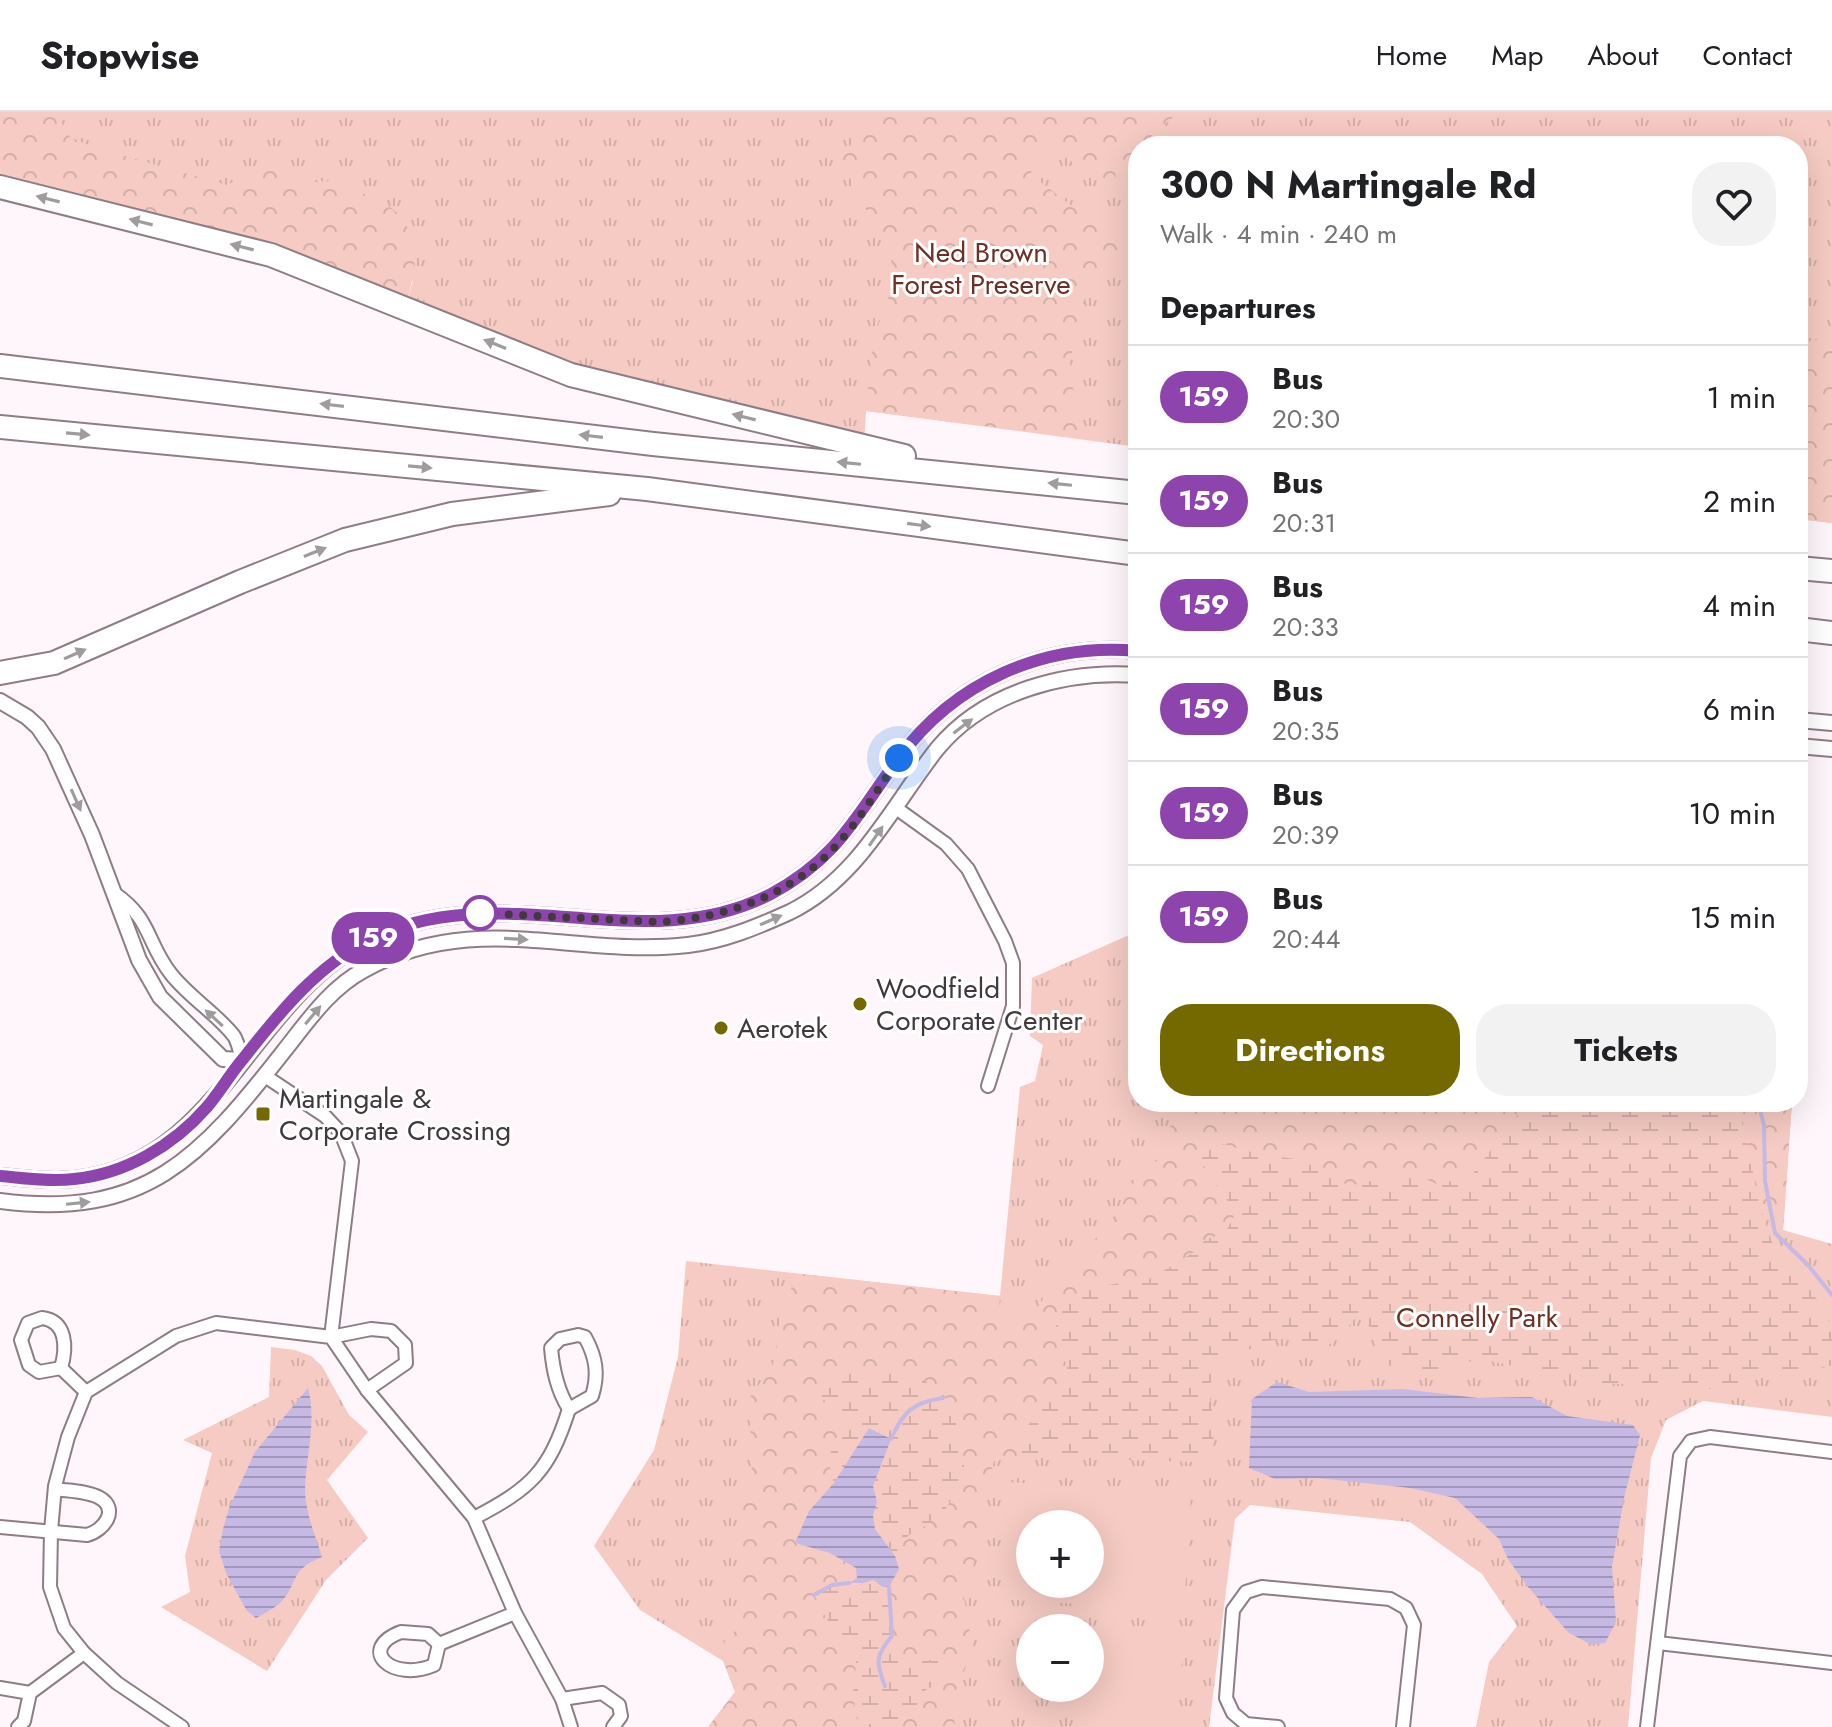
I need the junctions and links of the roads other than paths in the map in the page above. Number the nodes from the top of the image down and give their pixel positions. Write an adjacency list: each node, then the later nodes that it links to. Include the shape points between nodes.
1 (0, 187): 4 (highway, one-way to 1, via 571,375 271,255)
2 (0, 366): 4 (highway, one-way to 2, via 653,444)
3 (0, 427): 5 (highway, one-way to 5)
4 (983, 475): 6 (highway, one-way to 4)
5 (647, 489): 7 (highway, one-way to 7); 13 (highway, one-way to 5, via 54,663 345,540 452,514)
6 (1128, 492)
7 (1128, 553)
8 (1808, 569): 9 (highway)
9 (1832, 571)
10 (1808, 630): 11 (highway)
11 (1832, 633)
12 (1128, 651): 22 (street, via 1049,655 984,682 916,737 829,854 804,875 743,906 684,921 469,913 395,928 343,955 308,983)
13 (0, 673)
14 (1128, 674): 20 (street, one-way to 14, via 954,732 995,703 1077,675)
15 (0, 701): 21 (street, one-way to 21, via 38,727 53,749)
16 (1808, 721): 17 (street)
17 (1832, 723)
18 (1808, 747): 19 (street)
19 (1832, 749)
20 (896, 808): 23 (street, one-way to 20, via 336,991 390,957 464,938 645,947 720,939 794,910 822,891 868,847); 24 (street, via 946,844 968,869 1013,963 1013,1006)
21 (114, 893): 22 (street, one-way to 21, via 235,1038 172,975 143,919); 22 (street, via 139,960 160,997 223,1059)
22 (242, 1060): 23 (street); 25 (street, via 207,1108 176,1138 144,1158 116,1171 75,1179)
23 (265, 1076): 26 (street, one-way to 23, via 81,1204 151,1183 224,1126); 27 (street, via 325,1116 341,1133 352,1161)
24 (988, 1086)
25 (0, 1176)
26 (0, 1201)
27 (331, 1337): 29 (street); 29 (street, via 391,1331 405,1345 406,1363); 30 (street, via 216,1323 176,1336)
28 (61, 1368): 28 (street, via 65,1346 58,1324 42,1318 28,1323 21,1340 29,1365 39,1372); 30 (street)
29 (367, 1390): 34 (street)
30 (86, 1392): 33 (street)
31 (569, 1409): 31 (street, via 561,1397 551,1348 560,1339 578,1335 590,1346 597,1380 592,1396); 34 (street, via 551,1454 526,1488)
32 (1832, 1452): 38 (street, via 1710,1437 1691,1441 1680,1456)
33 (55, 1489): 36 (street); 36 (street, via 100,1498 108,1516 105,1526 87,1535)
34 (474, 1518): 37 (street)
35 (0, 1527): 36 (street)
36 (51, 1531): 40 (street, via 50,1587 64,1628)
37 (515, 1613): 39 (street); 44 (street)
38 (1658, 1643): 41 (street); 51 (street)
39 (439, 1644): 39 (street, via 428,1634 401,1632 387,1637 381,1654 388,1666 419,1672 434,1665)
40 (84, 1653): 43 (street); 46 (street, via 117,1683)
41 (1832, 1663)
42 (0, 1688): 43 (street)
43 (30, 1693): 45 (street)
44 (562, 1699): 47 (street); 48 (street, via 602,1693 619,1705 621,1716)
45 (18, 1727)
46 (182, 1727)
47 (571, 1727)
48 (613, 1727)
49 (1278, 1727): 50 (street, via 1246,1724 1226,1698 1233,1610 1246,1592 1262,1587 1390,1599 1406,1608 1414,1625)
50 (1403, 1727)
51 (1647, 1727)

